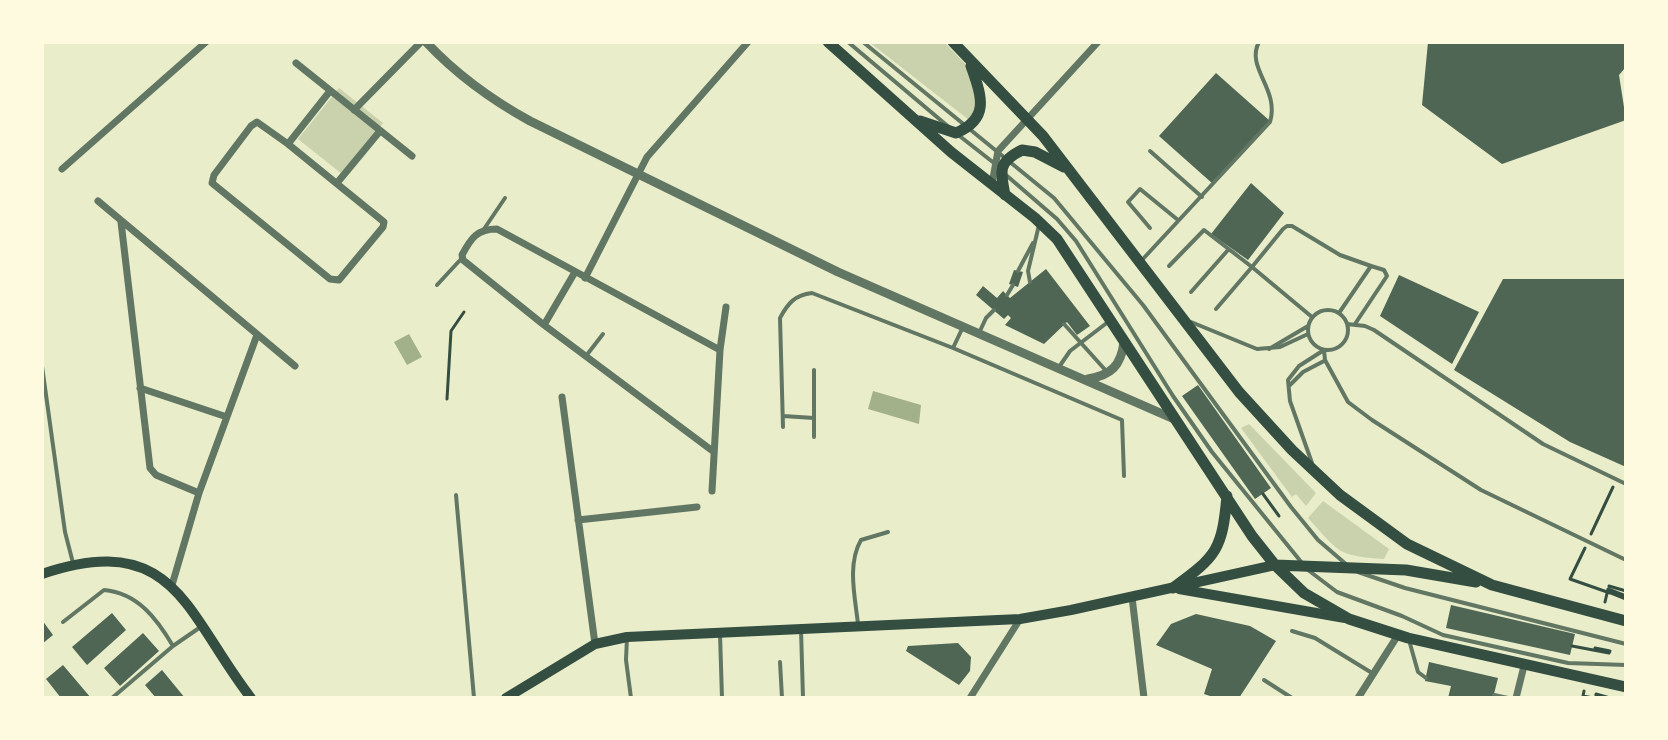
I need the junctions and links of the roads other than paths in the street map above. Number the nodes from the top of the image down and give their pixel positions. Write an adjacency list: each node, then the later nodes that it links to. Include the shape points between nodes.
1 (206, 42): 24 (street)
2 (424, 42): 13 (street); 26 (street, via 491,99)
3 (748, 42): 26 (street, via 647,157)
4 (828, 42): 14 (main road)
5 (848, 42): 18 (lane)
6 (863, 42): 16 (lane)
7 (953, 42): 10 (main road)
8 (1098, 42): 15 (street)
9 (1259, 42): 30 (lane, via 1255,60 1272,99 1270,122)
10 (969, 60): 15 (main road); 16 (main road, via 982,100)
11 (296, 63): 12 (street)
12 (330, 91): 13 (street); 19 (street)
13 (354, 110): 17 (street)
14 (912, 118): 18 (main road); 28 (main road)
15 (1028, 119): 21 (street); 25 (main road)
16 (969, 127): 18 (main road); 21 (lane)
17 (380, 131): 22 (street); 27 (street)
18 (956, 133): 23 (lane)
19 (288, 144): 27 (street); 27 (street, via 254,124 211,181 333,281 384,224)
20 (1150, 151): 30 (lane)
21 (1002, 154): 23 (main road); 25 (main road, via 1035,152); 108 (lane, via 1080,226 1291,507)
22 (412, 156)
23 (998, 167): 28 (street); 29 (main road); 107 (lane, via 1076,241 1212,452)
24 (62, 169)
25 (1068, 169): 41 (main road)
26 (639, 174): 47 (street); 65 (street)
27 (337, 183)
28 (992, 184): 29 (main road)
29 (1005, 195): 35 (main road)
30 (1202, 197): 33 (lane)
31 (505, 198): 37 (lane)
32 (98, 201): 34 (street)
33 (1178, 220): 36 (lane, via 1140,189 1128,202); 41 (lane)
34 (121, 222): 69 (street); 85 (street)
35 (1040, 222): 38 (lane); 59 (main road)
36 (1150, 228)
37 (484, 229): 40 (street); 46 (street, via 497,229)
38 (1034, 241): 45 (lane); 48 (lane)
39 (1228, 250): 42 (lane, via 1204,230); 44 (lane); 51 (lane)
40 (462, 256): 49 (lane); 63 (street)
41 (1140, 262): 58 (main road)
42 (1169, 266)
43 (1371, 266): 44 (lane, via 1287,226); 56 (lane); 62 (lane, via 1387,276)
44 (1252, 267): 54 (lane); 57 (lane)
45 (1018, 271)
46 (575, 272): 47 (street); 63 (street)
47 (585, 278): 74 (street)
48 (1030, 282)
49 (437, 285)
50 (1013, 285): 52 (lane)
51 (1191, 292)
52 (1007, 295)
53 (726, 307): 74 (street)
54 (1216, 309)
55 (994, 310): 66 (lane)
56 (1339, 313): 57 (lane, via 1325,310); 61 (lane)
57 (1312, 317): 64 (lane)
58 (1182, 318): 73 (lane, via 1257,349); 94 (main road, via 1239,392)
59 (1110, 320): 70 (main road); 71 (lane)
60 (1064, 324): 71 (lane)
61 (1347, 324): 62 (lane); 75 (lane, via 1343,343)
62 (1355, 324): 96 (lane, via 1381,335 1543,444)
63 (544, 325): 76 (street)
64 (1308, 326): 68 (lane); 73 (lane)
65 (963, 327): 66 (street); 72 (lane)
66 (979, 333): 80 (street)
67 (603, 334): 76 (lane)
68 (1308, 334): 73 (lane); 75 (lane)
69 (257, 335): 79 (street); 88 (street)
70 (1124, 342): 82 (street, via 1120,362); 90 (main road)
71 (1080, 343): 80 (lane); 82 (lane)
72 (953, 348): 87 (lane, via 812,293 800,295 780,318); 95 (lane, via 1122,420)
73 (1269, 349)
74 (720, 350): 93 (street)
75 (1324, 350): 77 (lane); 84 (lane, via 1291,373)
76 (586, 356): 93 (street)
77 (1325, 360): 84 (lane); 104 (lane, via 1348,402 1372,420 1481,490)
78 (42, 366): 105 (lane)
79 (295, 366)
80 (1059, 367): 83 (street)
81 (814, 370): 89 (lane)
82 (1108, 374): 83 (street)
83 (1088, 379): 90 (street)
84 (1288, 387): 94 (lane)
85 (140, 388): 88 (street); 98 (street, via 150,468)
86 (562, 397): 102 (street)
87 (783, 416): 89 (lane); 91 (lane)
88 (227, 417): 98 (street)
89 (814, 418): 92 (lane)
90 (1174, 419): 100 (main road)
91 (783, 427)
92 (814, 437)
93 (714, 452): 97 (street)
94 (1315, 472): 111 (main road, via 1407,544)
95 (1124, 476)
96 (1626, 484)
97 (712, 491)
98 (199, 493): 110 (street)
99 (456, 495): 138 (lane)
100 (1227, 495): 106 (main road); 112 (main road, via 1216,551)
101 (697, 507): 102 (street)
102 (578, 520): 125 (street)
103 (888, 532): 119 (lane, via 861,540 855,550)
104 (1626, 560)
105 (73, 563): 109 (main road); 110 (main road, via 135,567)
106 (1275, 565): 107 (main road); 112 (main road); 115 (main road, via 1304,593)
107 (1303, 565): 108 (main road); 129 (lane, via 1337,592 1443,635 1568,663)
108 (1348, 566): 111 (main road); 126 (lane, via 1405,588)
109 (42, 574)
110 (172, 585): 118 (main road)
111 (1492, 585): 116 (main road)
112 (1173, 588): 113 (main road); 115 (main road)
113 (1132, 597): 114 (main road); 145 (street)
114 (1020, 619): 119 (main road); 144 (street)
115 (1349, 619): 123 (main road)
116 (1626, 621)
117 (63, 622): 127 (lane, via 104,590 114,591 144,607)
118 (204, 625): 127 (lane); 136 (main road)
119 (858, 626): 120 (main road)
120 (801, 629): 122 (main road); 143 (lane)
121 (1292, 631): 131 (lane, via 1315,638)
122 (720, 632): 124 (main road); 141 (lane)
123 (1403, 636): 130 (main road); 131 (street); 132 (lane, via 1418,672)
124 (627, 637): 125 (main road); 140 (lane)
125 (595, 644): 139 (main road)
126 (1626, 644)
127 (173, 646): 137 (lane)
128 (780, 662): 142 (lane)
129 (1626, 665)
130 (1524, 666): 134 (main road); 149 (street)
131 (1374, 674): 147 (street)
132 (1426, 678)
133 (1264, 680): 146 (lane)
134 (1626, 687)
135 (1494, 695): 148 (lane)
136 (246, 696)
137 (112, 698)
138 (474, 698)
139 (506, 698)
140 (631, 698)
141 (722, 698)
142 (782, 698)
143 (803, 698)
144 (970, 698)
145 (1144, 698)
146 (1292, 698)
147 (1358, 698)
148 (1508, 698)
149 (1516, 698)

